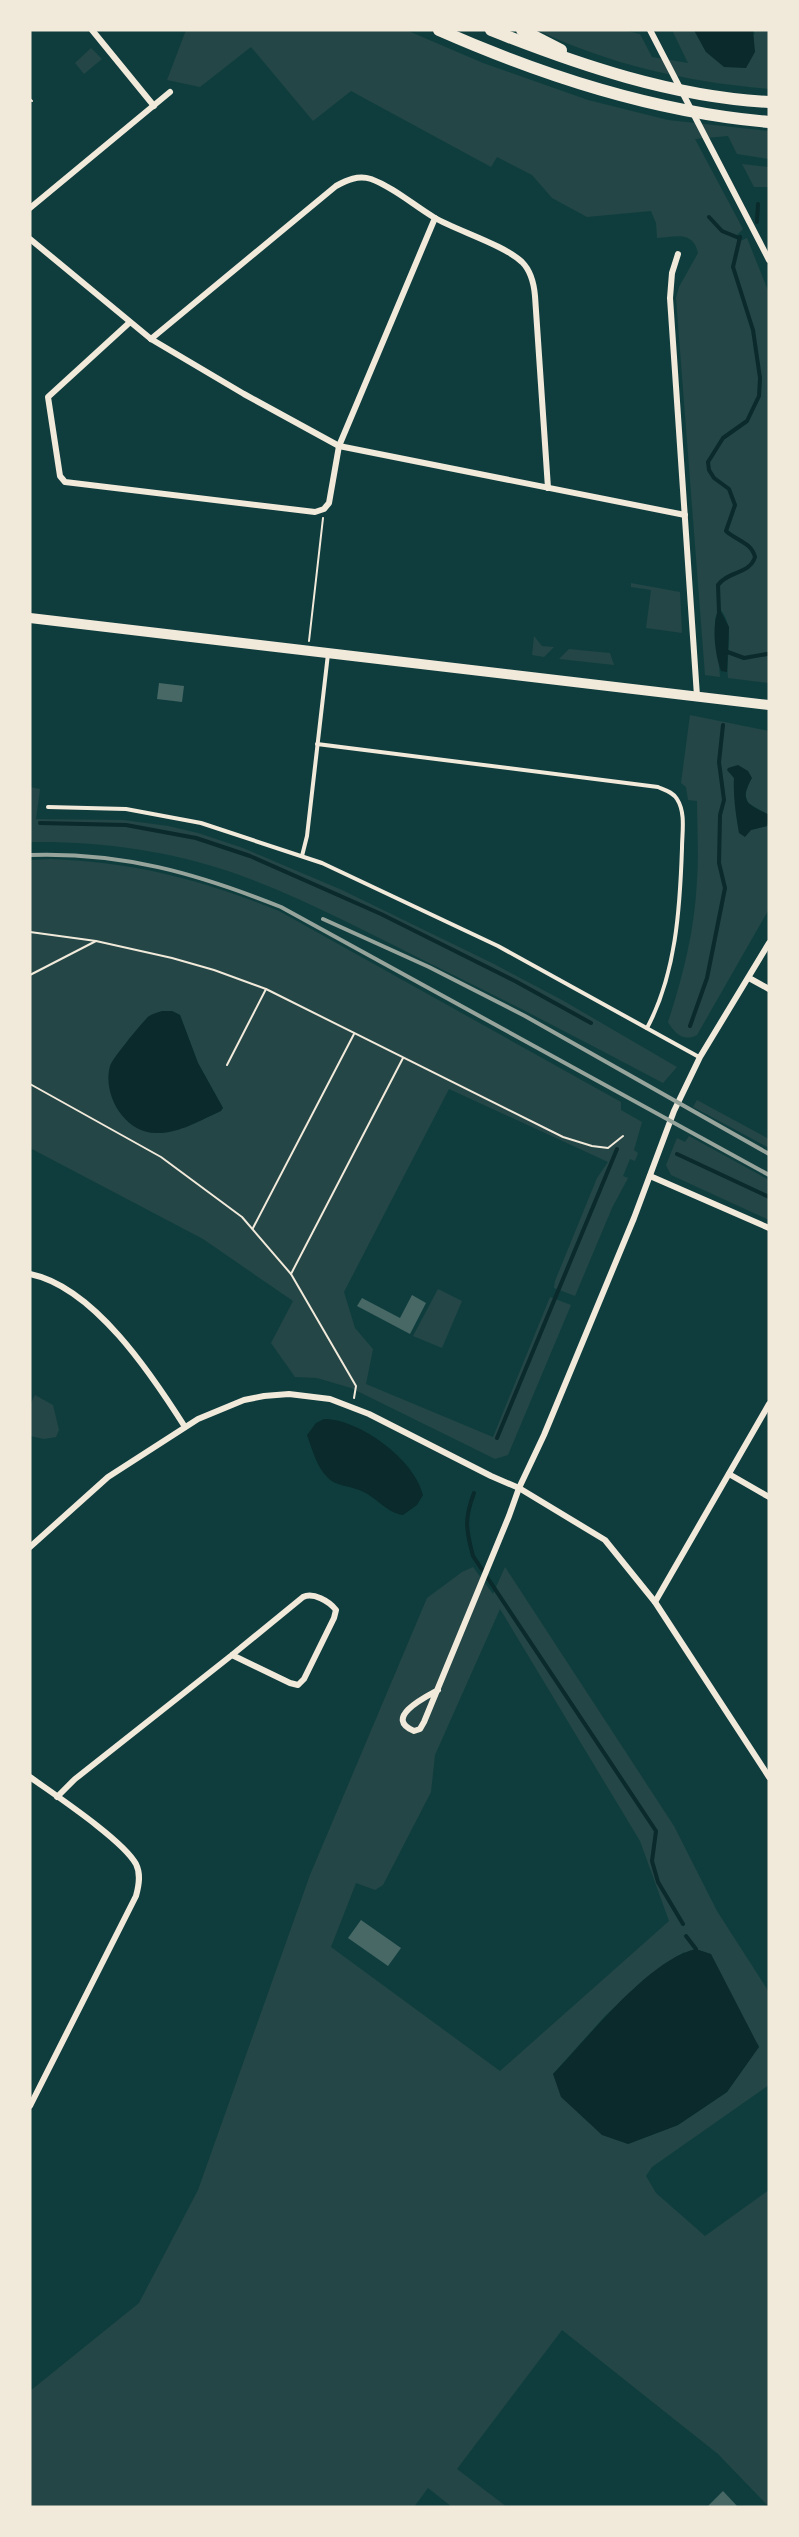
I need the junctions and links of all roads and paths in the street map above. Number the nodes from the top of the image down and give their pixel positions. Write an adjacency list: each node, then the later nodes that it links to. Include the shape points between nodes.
1 (92, 30): 9 (street)
2 (439, 30): 10 (highway, via 534,68 617,94 703,113)
3 (490, 30): 6 (highway)
4 (522, 30): 6 (highway)
5 (651, 30): 15 (street)
6 (599, 69): 8 (highway, via 706,95)
7 (170, 93): 9 (street)
8 (769, 102)
9 (154, 106): 11 (street)
10 (769, 122)
11 (30, 208)
12 (435, 218): 17 (street, via 370,179 347,180); 18 (street); 19 (street, via 514,257 531,277)
13 (30, 239): 16 (street)
14 (678, 254): 21 (street, via 670,297)
15 (769, 260)
16 (129, 323): 17 (street); 20 (street, via 48,397 60,476 65,482 315,512)
17 (152, 339): 18 (street)
18 (339, 446): 19 (street); 20 (street, via 330,498)
19 (548, 488): 21 (street)
20 (324, 509): 23 (path)
21 (685, 515): 25 (street)
22 (30, 618): 23 (main road)
23 (307, 650): 24 (main road)
24 (328, 652): 25 (main road); 27 (lane)
25 (697, 696): 26 (main road)
26 (769, 705)
27 (317, 744): 29 (lane); 37 (lane, via 670,791 683,816 677,920 666,978)
28 (48, 807): 29 (lane, via 126,809 201,823)
29 (302, 856): 37 (lane, via 498,946)
30 (30, 932): 31 (path)
31 (96, 941): 33 (path); 35 (path, via 182,961)
32 (769, 943): 34 (street)
33 (30, 975)
34 (749, 978): 36 (street); 39 (street)
35 (266, 989): 38 (path); 41 (path)
36 (769, 989)
37 (647, 1028): 39 (lane)
38 (354, 1034): 40 (path); 45 (path)
39 (700, 1057): 44 (street, via 674,1111)
40 (403, 1058): 43 (path, via 563,1137 608,1148); 48 (path)
41 (227, 1065)
42 (30, 1084): 45 (path, via 161,1157)
43 (623, 1136)
44 (650, 1176): 46 (street); 53 (street)
45 (254, 1228): 48 (path)
46 (769, 1228)
47 (30, 1274): 51 (street, via 56,1284 102,1319 144,1366)
48 (291, 1274): 50 (path, via 356,1386)
49 (769, 1404): 52 (street)
50 (350, 1406): 51 (street, via 313,1395 264,1396 225,1407); 53 (street)
51 (185, 1427): 55 (street, via 95,1487)
52 (729, 1474): 54 (street); 56 (street)
53 (519, 1488): 56 (street, via 605,1540); 58 (street)
54 (769, 1497)
55 (30, 1547)
56 (655, 1602): 60 (street)
57 (232, 1655): 57 (street, via 306,1595 331,1604 336,1610 298,1685); 61 (street)
58 (438, 1690): 58 (street, via 420,1729 408,1729 404,1723 408,1708)
59 (30, 1777): 61 (street)
60 (769, 1777)
61 (57, 1797): 62 (street, via 131,1857 137,1866 139,1885)
62 (30, 2106)

